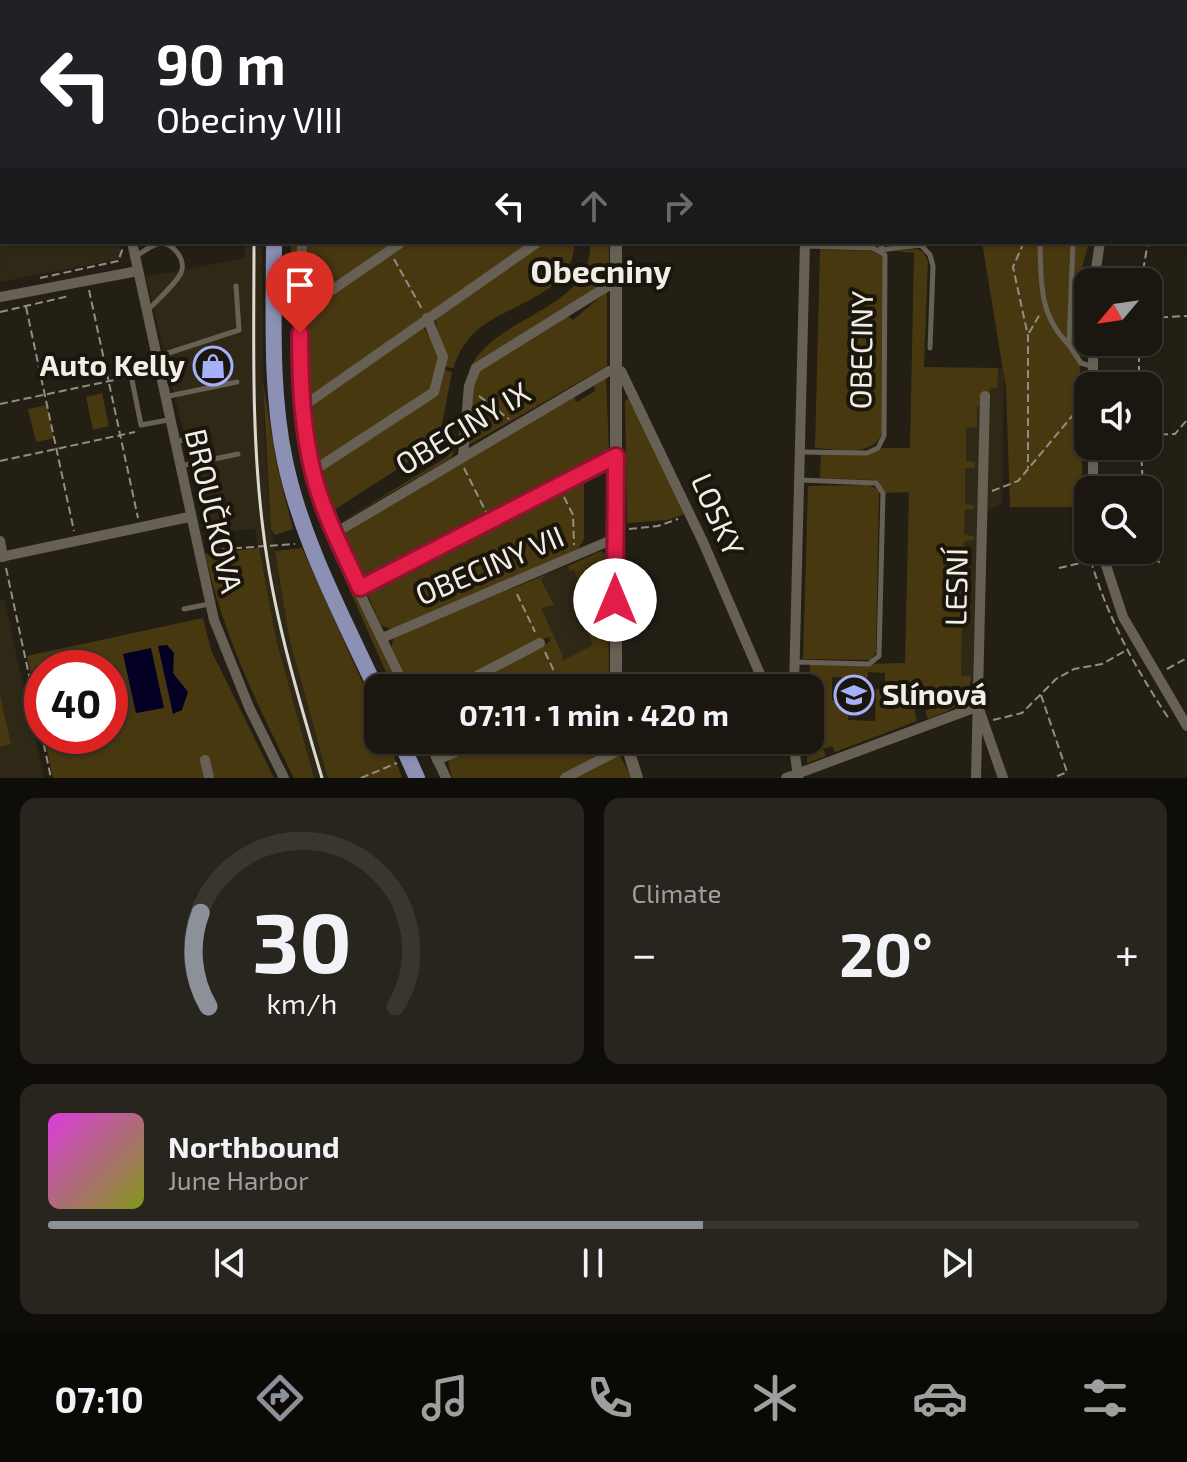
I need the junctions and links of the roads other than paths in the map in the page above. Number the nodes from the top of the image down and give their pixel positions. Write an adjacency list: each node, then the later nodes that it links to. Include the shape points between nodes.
1 (132, 244): 15 (street, BROUČKOVA)
2 (155, 244): 15 (lane)
3 (161, 244): 21 (lane, via 172,247 182,268)
4 (274, 244): 58 (main road, via 280,428 290,481)
5 (302, 244): 22 (street)
6 (399, 244): 22 (street)
7 (535, 244): 23 (street)
8 (616, 244): 18 (street)
9 (806, 244): 14 (lane, OBECINY); 39 (street, OBECINY)
10 (882, 244): 14 (lane)
11 (1040, 244): 24 (lane, via 1044,306 1053,328)
12 (1073, 244): 24 (lane)
13 (1100, 244): 16 (street)
14 (880, 250): 25 (lane, via 921,245 930,255); 39 (lane, OBECINY, via 887,262 882,444 867,453)
15 (135, 257): 17 (street, BROUČKOVA)
16 (1096, 268)
17 (138, 271): 20 (street); 21 (street, BROUČKOVA)
18 (616, 281): 29 (street); 41 (street, via 472,374)
19 (236, 286): 27 (lane, via 239,330)
20 (0, 297)
21 (147, 312): 27 (street, BROUČKOVA)
22 (300, 312): 35 (street)
23 (427, 318): 35 (street); 44 (street, via 443,357 434,392)
24 (1069, 345): 28 (lane, via 1081,363)
25 (930, 348)
26 (1093, 356): 28 (street)
27 (152, 361): 34 (street, BROUČKOVA)
28 (1093, 367): 30 (street)
29 (616, 369): 41 (street, OBECINY IX); 42 (street); 62 (street, LOSKY, via 625,374)
30 (1093, 372)
31 (132, 380): 36 (lane, via 141,425)
32 (237, 382): 34 (lane)
33 (985, 396): 64 (street, LESNÍ)
34 (163, 397): 36 (street, BROUČKOVA)
35 (302, 407): 44 (street)
36 (168, 420): 38 (street, BROUČKOVA)
37 (207, 435): 38 (lane)
38 (173, 442): 43 (street, BROUČKOVA)
39 (801, 452): 45 (street, OBECINY)
40 (238, 454): 43 (lane)
41 (463, 456): 47 (street, OBECINY IX)
42 (616, 456): 48 (street); 52 (street)
43 (179, 466): 46 (street, BROUČKOVA)
44 (313, 471): 47 (street)
45 (800, 480): 57 (street, OBECINY); 57 (lane, via 880,487 879,656 869,664)
46 (189, 517): 50 (street); 53 (street, BROUČKOVA)
47 (335, 533): 52 (street)
48 (619, 534): 55 (street, OBECINY VII); 61 (street)
49 (0, 541): 50 (street)
50 (2, 557)
51 (1107, 564): 65 (street, via 1123,617)
52 (360, 588): 55 (street)
53 (209, 604): 54 (lane); 76 (street, BROUČKOVA, via 238,682)
54 (184, 609)
55 (382, 638): 59 (street)
56 (540, 643): 60 (street)
57 (795, 662): 63 (street, OBECINY)
58 (370, 674)
59 (399, 674)
60 (481, 674)
61 (614, 674)
62 (760, 674)
63 (795, 674)
64 (979, 706): 74 (street); 82 (street, LESNÍ); 83 (street)
65 (1187, 726)
66 (406, 754): 77 (main road)
67 (434, 754): 73 (street)
68 (451, 754): 73 (street)
69 (607, 754): 79 (street)
70 (629, 754): 80 (street)
71 (794, 754): 74 (street)
72 (205, 760): 75 (street)
73 (437, 760): 78 (street)
74 (798, 776): 81 (street)
75 (209, 778)
76 (284, 778)
77 (417, 778)
78 (446, 778)
79 (565, 778)
80 (637, 778)
81 (786, 778)
82 (976, 778)
83 (1003, 778)

